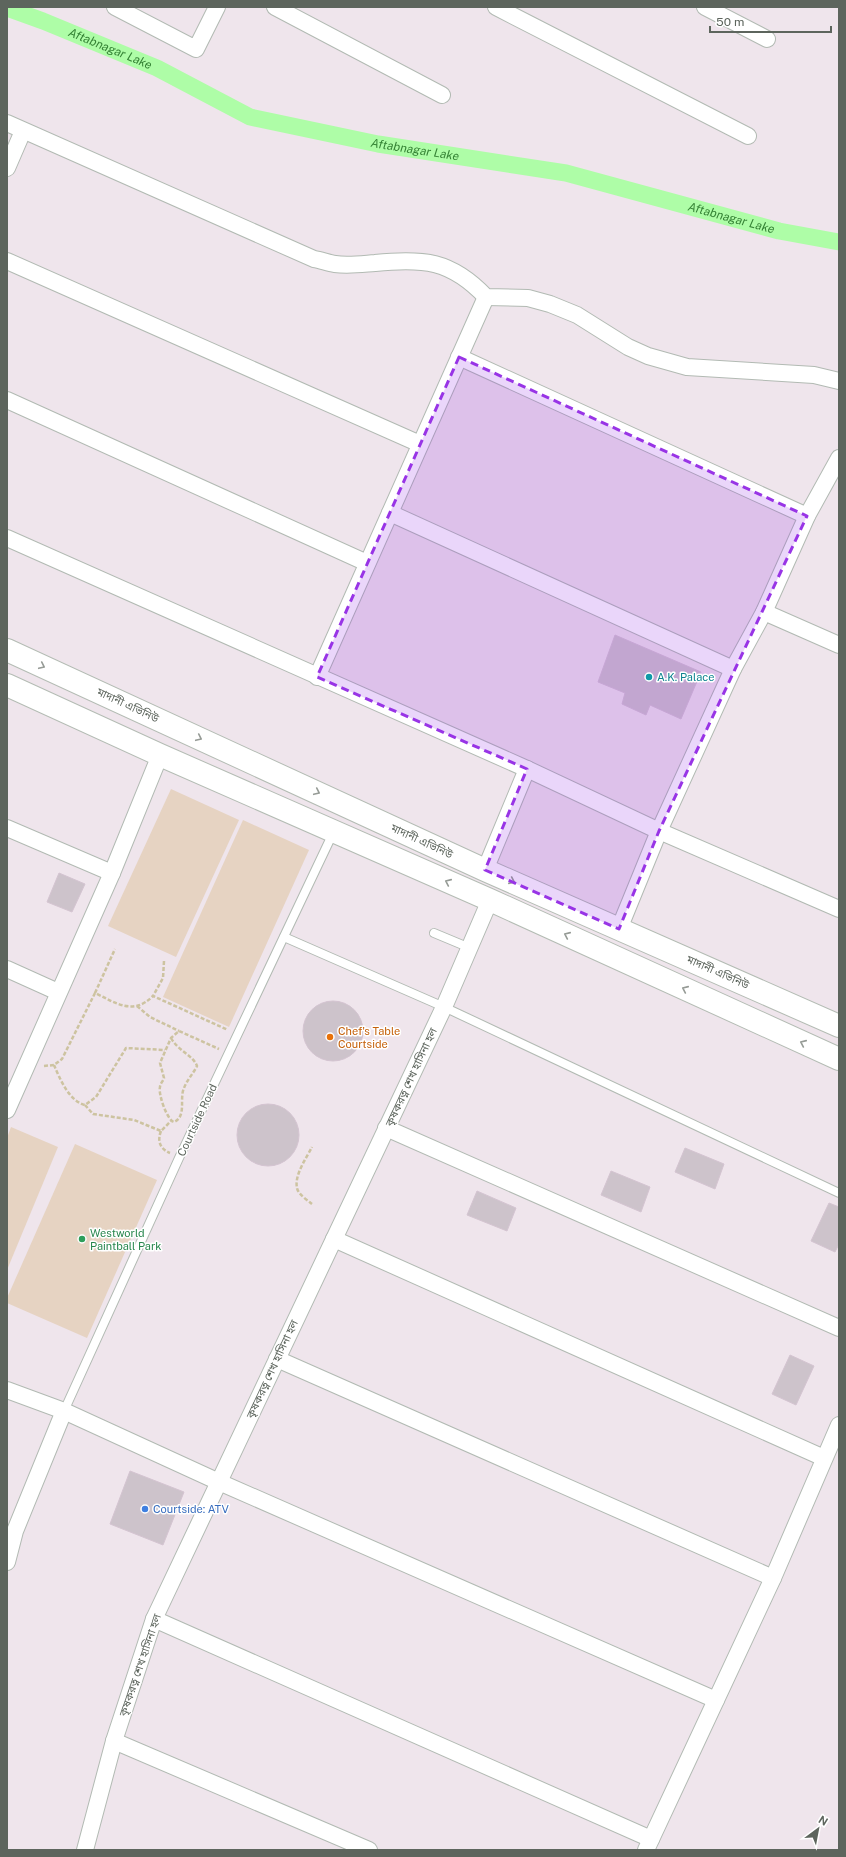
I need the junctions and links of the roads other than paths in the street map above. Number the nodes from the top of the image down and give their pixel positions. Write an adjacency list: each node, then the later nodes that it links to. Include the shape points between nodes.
1 (115, 7): 2 (street, via 196,49)
2 (217, 7)
3 (275, 7): 7 (street)
4 (496, 7): 10 (street)
5 (705, 7): 6 (street)
6 (767, 38)
7 (442, 95)
8 (7, 123): 9 (street)
9 (23, 131): 11 (street); 13 (street, via 314,258 335,264 356,265 405,261 431,263 454,270 472,282)
10 (748, 136)
11 (7, 168)
12 (7, 261): 17 (street)
13 (486, 297): 14 (street); 15 (street, via 528,298 550,304 577,314 628,348 687,367 814,374)
14 (459, 358): 17 (street); 20 (street)
15 (839, 381)
16 (7, 400): 22 (street)
17 (420, 444): 19 (street)
18 (839, 458): 20 (street)
19 (390, 513): 22 (street); 26 (street)
20 (807, 516): 23 (street)
21 (7, 538): 27 (street)
22 (367, 564): 27 (street)
23 (764, 612): 24 (street); 26 (street)
24 (839, 645)
25 (7, 650): 29 (main road, মাদানী এভিনিউ, one-way to 29)
26 (733, 669): 35 (street)
27 (317, 677): 31 (street)
28 (7, 684): 30 (main road)
29 (170, 724): 30 (main road); 32 (main road, মাদানী এভিনিউ, one-way to 32)
30 (160, 755): 34 (main road); 37 (street)
31 (527, 769): 35 (street); 36 (street)
32 (344, 805): 34 (main road); 36 (main road, মাদানী এভিনিউ)
33 (7, 828): 37 (street)
34 (334, 831): 38 (main road, one-way to 34); 42 (lane, Courtside Road)
35 (660, 831): 39 (street); 40 (street)
36 (485, 870): 40 (main road, মাদানী এভিনিউ, one-way to 40)
37 (112, 873): 45 (street)
38 (490, 900): 43 (street, কৃষকরত্ন শেখ হাসিনা হল); 48 (main road, one-way to 38)
39 (839, 909)
40 (619, 929): 47 (main road, মাদানী এভিনিউ)
41 (434, 933): 43 (lane)
42 (284, 937): 46 (lane); 56 (lane, Courtside Road, via 179,1158)
43 (470, 948): 46 (street, কৃষকরত্ন শেখ হাসিনা হল)
44 (7, 969): 45 (street)
45 (58, 992): 49 (street)
46 (444, 1007): 50 (street, কৃষকরত্ন শেখ হাসিনা হল); 51 (lane)
47 (839, 1026)
48 (839, 1059)
49 (7, 1110)
50 (386, 1128): 52 (street, কৃষকরত্ন শেখ হাসিনা হল); 53 (street)
51 (839, 1193)
52 (334, 1239): 54 (street, কৃষকরত্ন শেখ হাসিনা হল); 58 (street)
53 (839, 1328)
54 (277, 1359): 59 (street, কৃষকরত্ন শেখ হাসিনা হল); 62 (street)
55 (7, 1390): 56 (street)
56 (64, 1411): 59 (street); 60 (street)
57 (839, 1426): 58 (street)
58 (824, 1458): 62 (street)
59 (219, 1482): 63 (street, কৃষকরত্ন শেখ হাসিনা হল); 64 (street)
60 (11, 1530): 61 (street)
61 (7, 1562)
62 (773, 1578): 64 (street)
63 (154, 1619): 65 (street, কৃষকরত্ন শেখ হাসিনা হল); 66 (street)
64 (716, 1700): 66 (street)
65 (114, 1742): 67 (street, কৃষকরত্ন শেখ হাসিনা হল); 68 (street)
66 (649, 1845)
67 (85, 1850)
68 (369, 1850)

